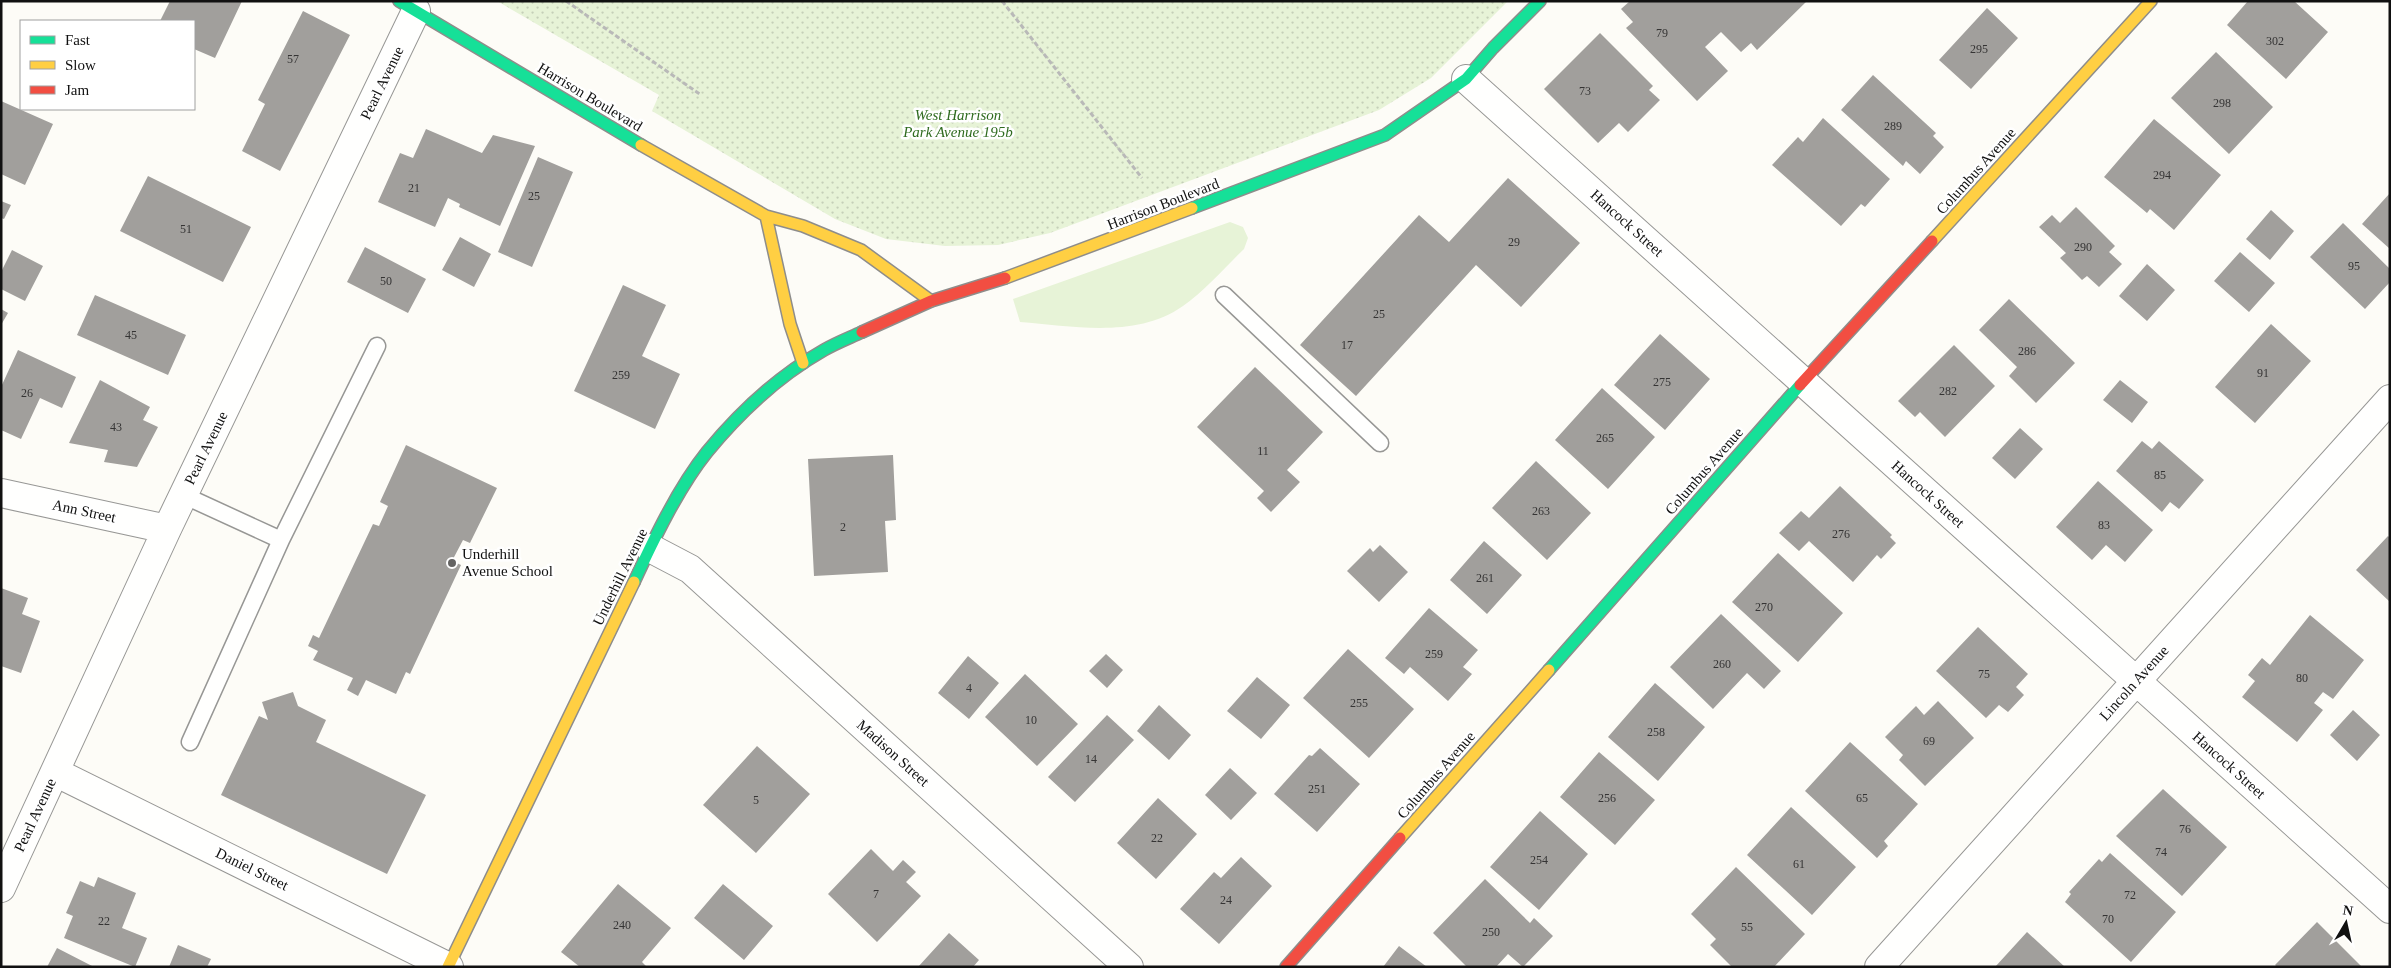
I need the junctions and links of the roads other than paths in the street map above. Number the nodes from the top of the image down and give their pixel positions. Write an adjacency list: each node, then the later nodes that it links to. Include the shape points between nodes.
1 (1540, 1): 4 (street, Harrison Boulevard)
2 (2151, 1): 10 (street, Columbus Avenue)
3 (408, 6): 5 (street, Harrison Boulevard); 14 (street, Pearl Avenue)
4 (1466, 79): 7 (street, Harrison Boulevard, via 1385,135 1038,267); 10 (street, Hancock Street)
5 (766, 216): 7 (street, Harrison Boulevard, via 803,226 861,250); 9 (street)
6 (1224, 295): 12 (lane)
7 (932, 301): 9 (street, Underhill Avenue, via 824,349)
8 (377, 346): 16 (lane)
9 (802, 363): 17 (street, Underhill Avenue, via 755,401 706,454)
10 (1803, 382): 18 (street, Hancock Street); 25 (street, Columbus Avenue)
11 (2390, 399): 18 (street, Lincoln Avenue)
12 (1380, 443)
13 (1, 493): 15 (street, Ann Street)
14 (183, 495): 15 (street, Pearl Avenue); 16 (lane)
15 (167, 529): 20 (street, Pearl Avenue)
16 (281, 540): 19 (lane)
17 (650, 548): 23 (street, Underhill Avenue); 24 (street, Madison Street, via 690,569)
18 (2136, 680): 22 (street, Hancock Street); 26 (street, Lincoln Avenue)
19 (190, 742)
20 (55, 772): 21 (street, Pearl Avenue); 23 (street, Daniel Street)
21 (1, 888)
22 (2390, 909)
23 (449, 966)
24 (1129, 967)
25 (1286, 967)
26 (1879, 967)

